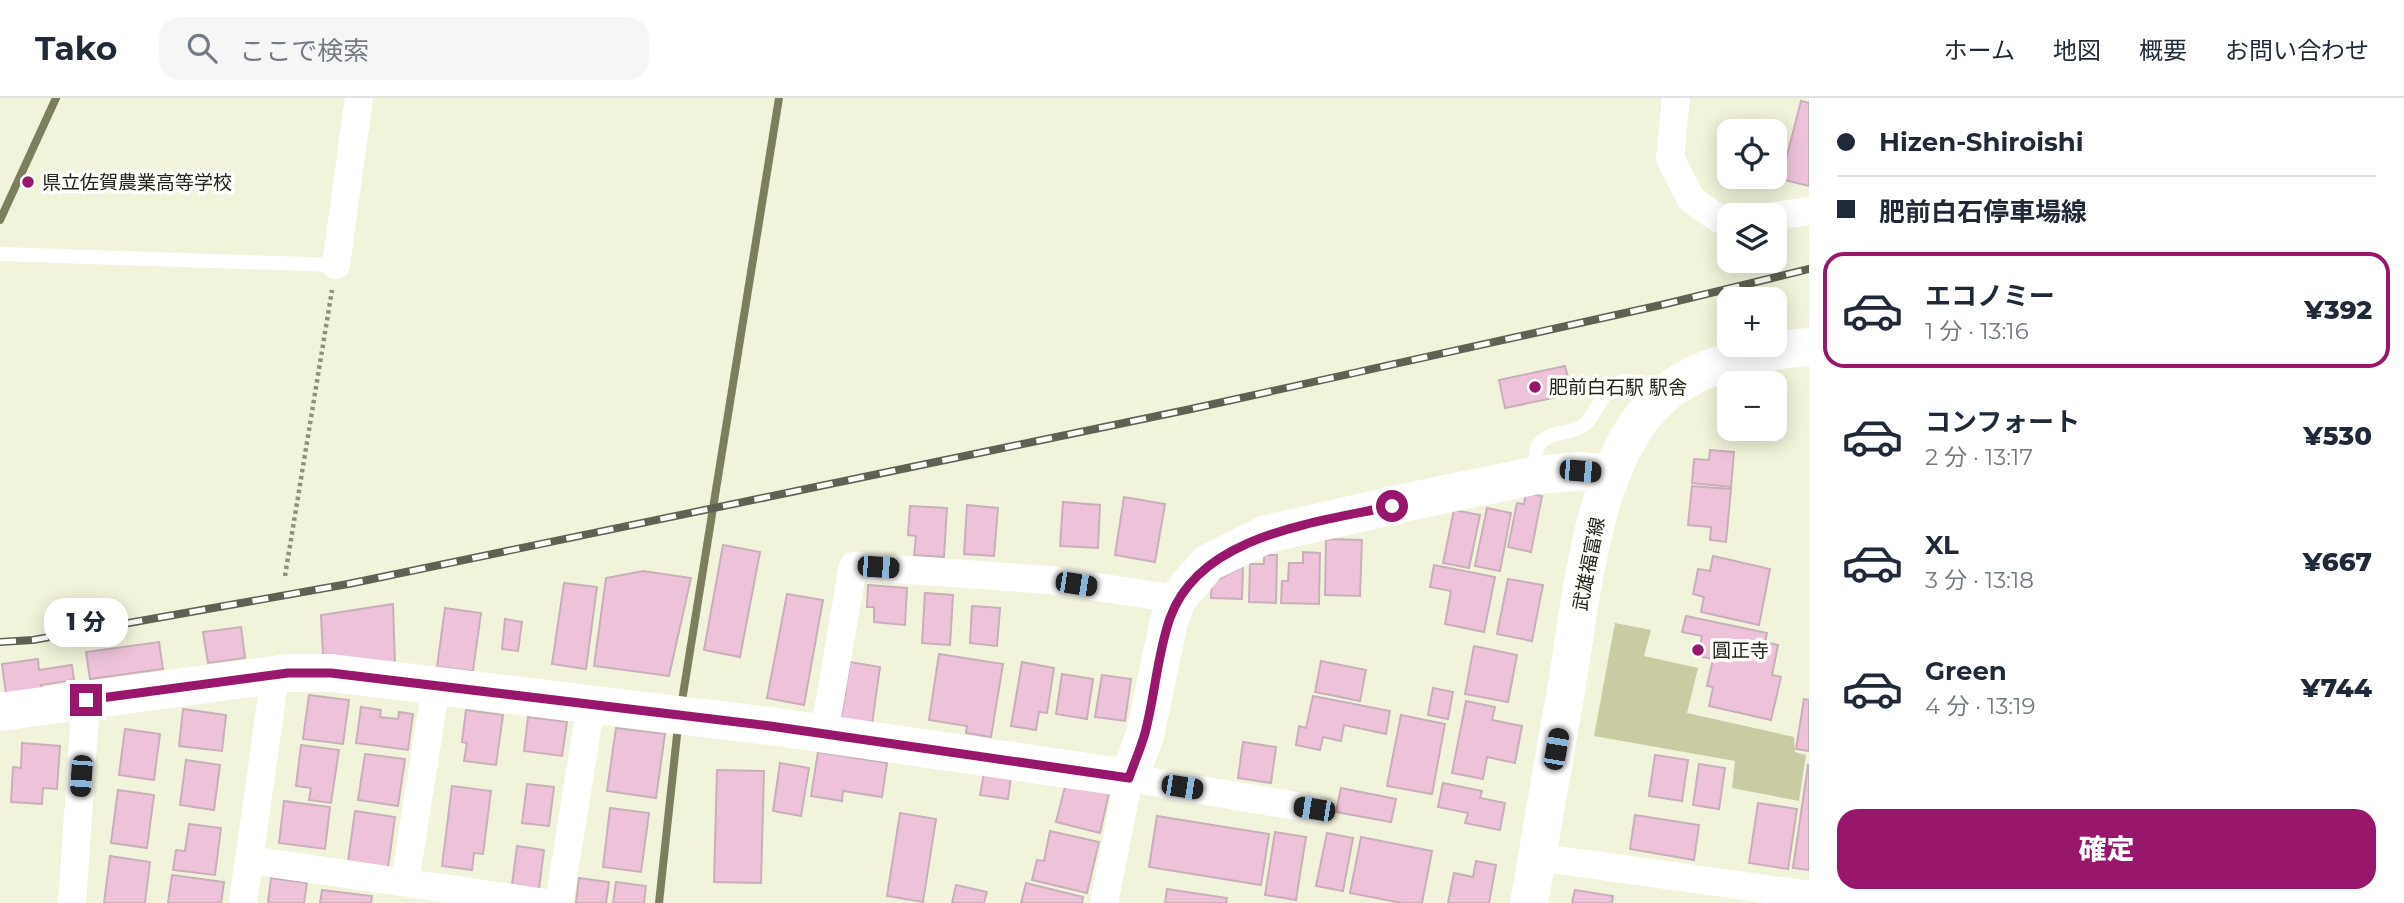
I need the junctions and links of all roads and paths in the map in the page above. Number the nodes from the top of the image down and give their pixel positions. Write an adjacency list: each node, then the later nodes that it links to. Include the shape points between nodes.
1 (359, 98): 7 (street)
2 (1676, 98): 5 (street, via 1670,158 1691,199)
3 (1809, 211): 4 (street)
4 (1787, 214)
5 (1717, 218)
6 (1, 254): 7 (lane)
7 (336, 265): 12 (path)
8 (1809, 347): 9 (main road, 武雄福富線, via 1743,358 1697,373)
9 (1661, 397): 10 (main road, 武雄福富線, via 1631,431); 11 (lane, via 1635,382 1614,384 1588,422 1539,444)
10 (1610, 474): 11 (main road); 22 (main road, 武雄福富線, via 1593,535)
11 (1538, 475): 13 (main road, via 1267,534 1208,564)
12 (285, 576)
13 (1177, 599): 19 (street, via 1051,580 853,566); 20 (main road, via 1145,735)
14 (275, 675): 15 (main road, via 331,673); 16 (main road); 23 (street)
15 (436, 686): 17 (main road); 24 (street)
16 (86, 700): 18 (main road); 26 (street)
17 (591, 704): 19 (main road); 29 (street)
18 (0, 712)
19 (824, 734): 20 (main road)
20 (1129, 778): 21 (street); 30 (street)
21 (1314, 809)
22 (1537, 857): 25 (street); 31 (main road, 武雄福富線)
23 (249, 860): 24 (street); 27 (street)
24 (405, 881): 28 (street)
25 (1809, 895)
26 (72, 903)
27 (243, 903)
28 (546, 903)
29 (559, 903)
30 (1104, 903)
31 (1529, 903)

